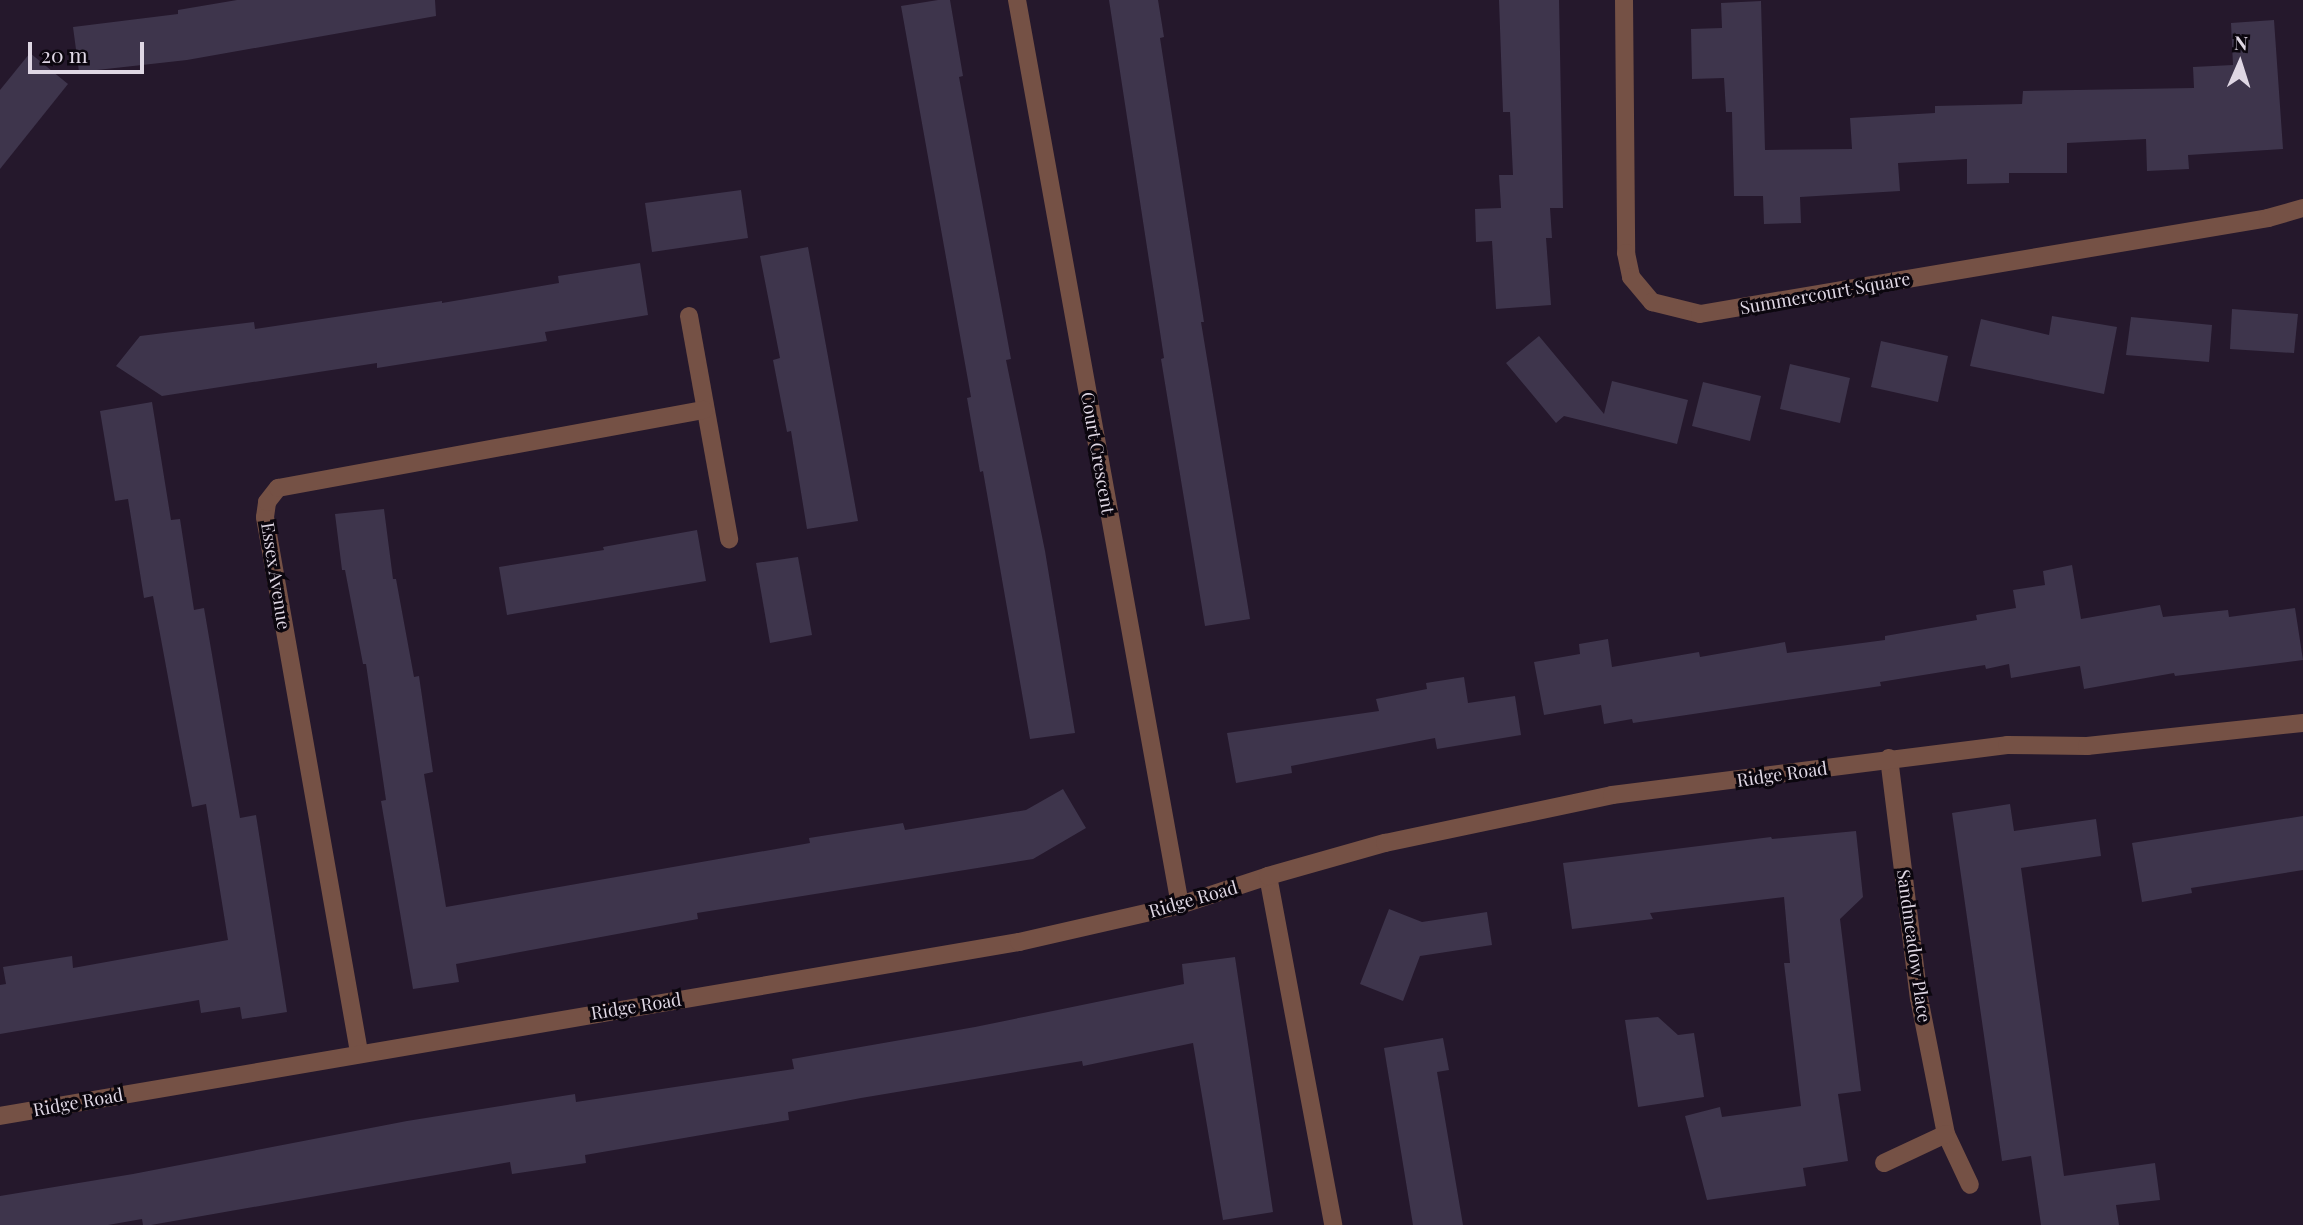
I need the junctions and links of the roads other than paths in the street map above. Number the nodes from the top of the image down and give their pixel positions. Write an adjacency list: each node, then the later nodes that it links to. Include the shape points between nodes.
1 (1017, 0): 10 (street, Court Crescent)
2 (1624, 0): 3 (street, Summercourt Square, via 1626,253 1631,277 1651,302 1700,314 2268,218)
3 (2303, 208)
4 (689, 316): 5 (street)
5 (704, 410): 6 (street); 11 (street, Essex Avenue, via 278,488 267,502 265,517)
6 (729, 540)
7 (2303, 723): 8 (street, Ridge Road, via 2087,746 2007,745)
8 (1889, 758): 9 (street, Ridge Road, via 1612,795 1385,843); 13 (street, Sandmeadow Place, via 1919,998)
9 (1268, 876): 10 (street, Ridge Road); 16 (street)
10 (1180, 905): 11 (street, Ridge Road, via 1019,942)
11 (359, 1052): 12 (street, Ridge Road)
12 (0, 1116)
13 (1946, 1134): 14 (street); 15 (street, Sandmeadow Place)
14 (1884, 1163)
15 (1970, 1185)
16 (1333, 1225)

